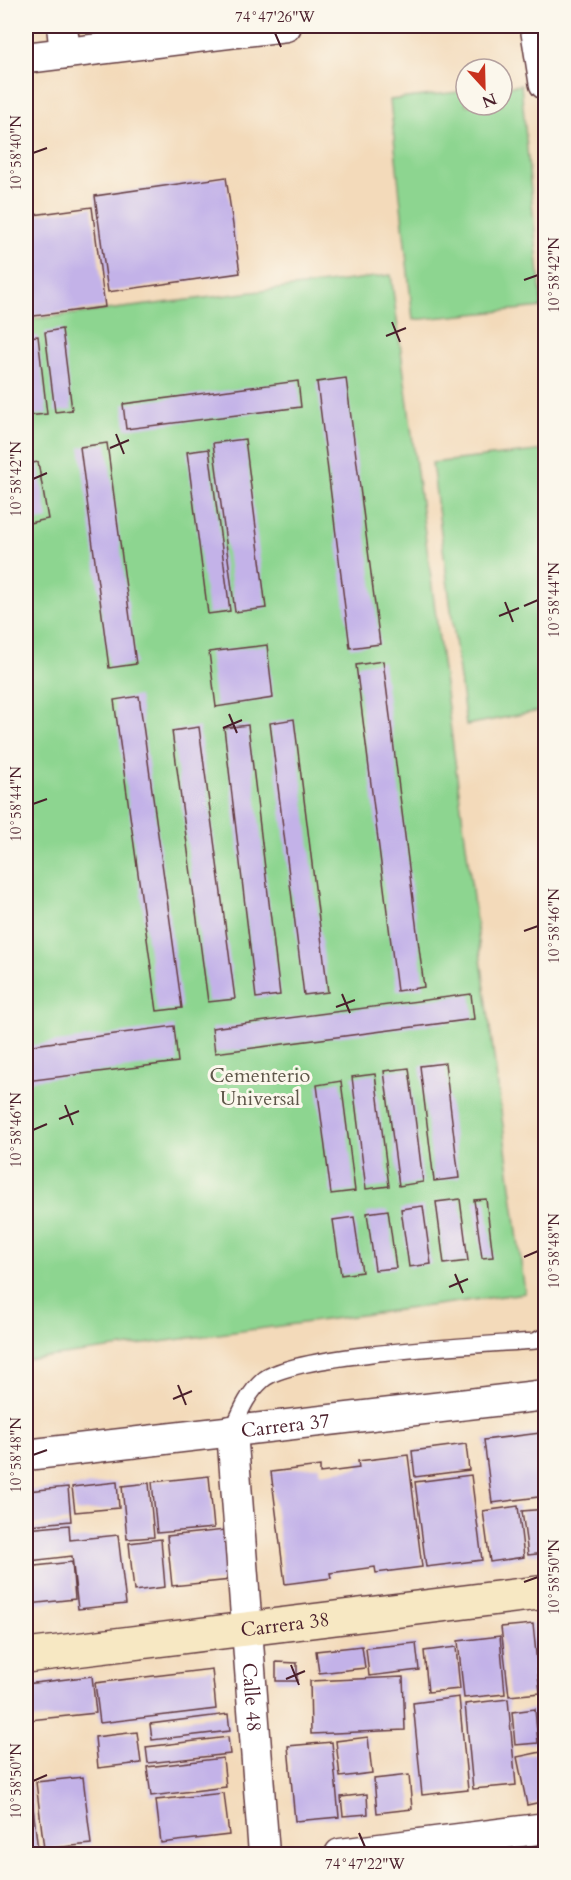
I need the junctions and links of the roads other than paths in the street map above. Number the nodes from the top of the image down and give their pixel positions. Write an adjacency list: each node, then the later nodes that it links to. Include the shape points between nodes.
1 (286, 26): 3 (street)
2 (537, 26): 5 (street)
3 (64, 39): 4 (street)
4 (26, 58)
5 (546, 83)
6 (546, 1335): 8 (lane, via 535,1341 335,1359 276,1371 249,1396)
7 (546, 1395): 8 (street, Carrera 37)
8 (232, 1431): 9 (street, Carrera 37); 11 (street, Calle 48)
9 (26, 1455)
10 (546, 1592): 11 (main road, Carrera 38)
11 (248, 1629): 12 (main road, Carrera 38); 14 (street, Calle 48)
12 (26, 1656)
13 (546, 1827): 15 (street)
14 (264, 1854)
15 (340, 1854)

